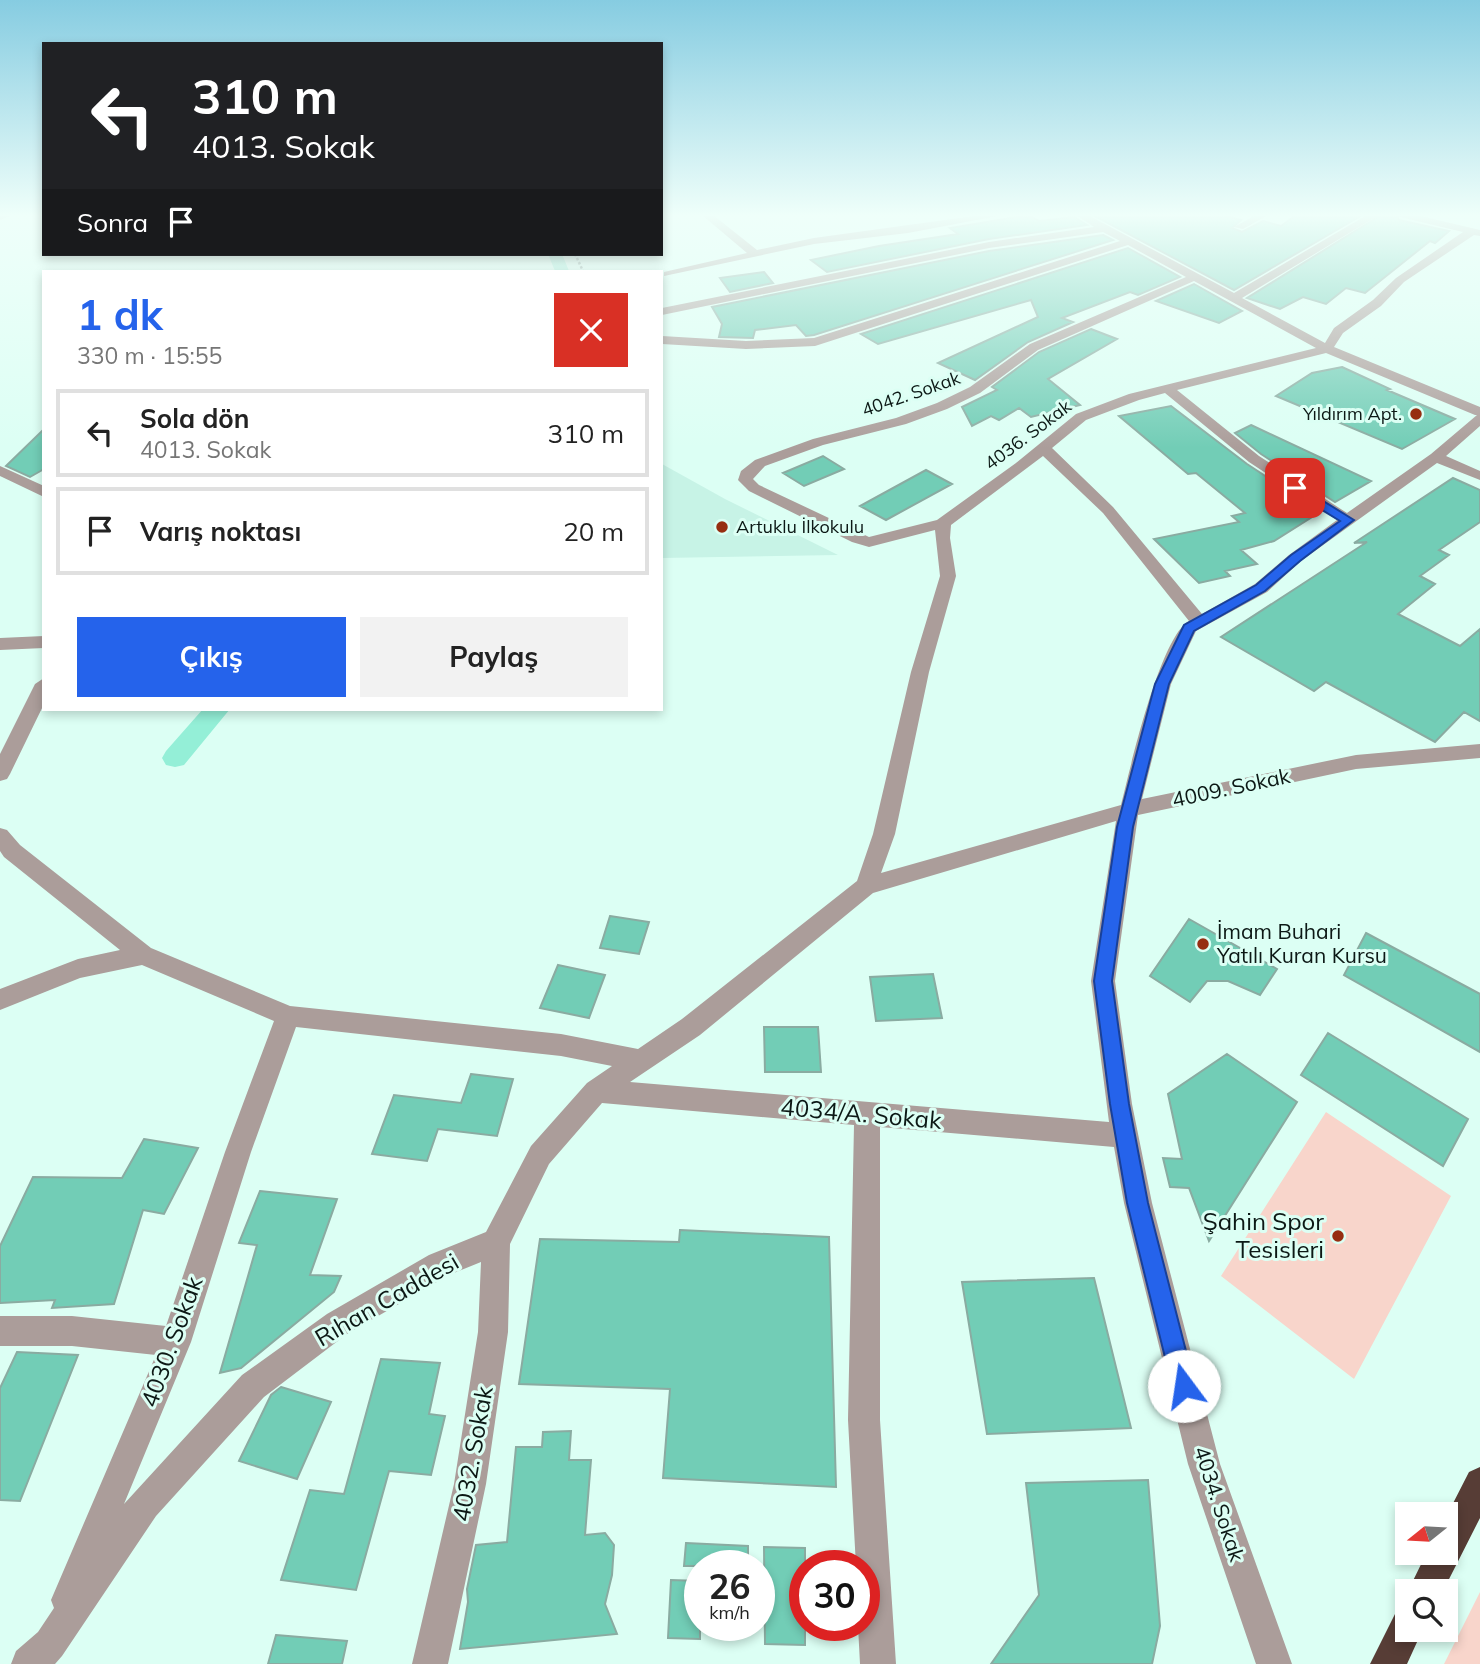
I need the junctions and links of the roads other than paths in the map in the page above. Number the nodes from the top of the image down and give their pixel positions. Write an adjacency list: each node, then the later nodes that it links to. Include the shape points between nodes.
1 (754, 293): 8 (street)
2 (969, 293): 9 (street, via 815,342 746,345)
3 (1158, 293): 20 (street, 4042. Sokak, via 1034,347 975,390 942,406 818,442 760,463 746,474 745,480 754,488 858,539 880,541)
4 (1224, 293): 7 (street)
5 (1243, 293): 7 (street)
6 (1388, 293): 10 (street, via 1338,331)
7 (1234, 298): 10 (street)
8 (663, 311)
9 (663, 340)
10 (1327, 349): 11 (street, 4036. Sokak); 12 (street)
11 (1168, 388): 14 (street, 4036. Sokak, via 1081,416); 19 (street, via 1230,443)
12 (1480, 412)
13 (1480, 419): 15 (street, 4034. Sokak)
14 (1044, 448): 20 (street, 4036. Sokak); 21 (street, via 1108,510)
15 (1436, 457): 17 (street); 19 (street, 4034. Sokak)
16 (0, 470): 18 (street)
17 (1480, 476)
18 (42, 492)
19 (1348, 520): 21 (street, 4034. Sokak, via 1261,588)
20 (943, 523): 29 (street, via 948,576 920,672 884,834)
21 (1199, 622): 27 (street, 4034. Sokak, via 1189,628 1162,684)
22 (42, 642): 23 (street)
23 (0, 644)
24 (42, 688): 26 (street)
25 (1480, 751): 27 (street, 4009. Sokak, via 1356,762)
26 (0, 774)
27 (1132, 809): 29 (street, 4009. Sokak); 36 (street, 4034. Sokak, via 1125,827 1103,981)
28 (4, 845): 30 (street)
29 (866, 886): 33 (street, via 691,1027)
30 (143, 955): 31 (street, via 79,969); 32 (street)
31 (0, 1000)
32 (288, 1016): 33 (street, via 561,1045); 39 (street, 4030. Sokak)
33 (641, 1061): 34 (street)
34 (596, 1091): 35 (street, 4034/A. Sokak); 37 (street, via 540,1155)
35 (867, 1114): 36 (street, 4034/A. Sokak); 45 (street, via 864,1420)
36 (1126, 1136): 46 (street, 4034. Sokak, via 1138,1203 1204,1464)
37 (496, 1242): 43 (street, Rıhan Caddesi, via 439,1265 337,1324 253,1386 144,1504); 44 (street, 4032. Sokak, via 493,1332 470,1484)
38 (0, 1331): 39 (street, via 72,1331)
39 (176, 1342): 43 (street, 4030. Sokak)
40 (1480, 1483): 41 (highway)
41 (1458, 1526)
42 (1399, 1642): 47 (highway)
43 (41, 1658)
44 (430, 1664)
45 (878, 1664)
46 (1274, 1664)
47 (1388, 1664)

